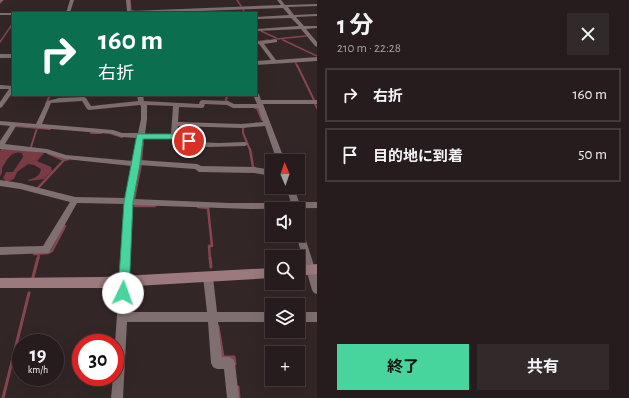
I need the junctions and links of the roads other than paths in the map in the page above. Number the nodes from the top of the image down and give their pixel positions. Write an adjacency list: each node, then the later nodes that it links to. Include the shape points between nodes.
1 (72, 0): 7 (street)
2 (128, 0): 8 (street)
3 (279, 0): 5 (street)
4 (317, 5): 5 (street)
5 (284, 6): 6 (street); 14 (street)
6 (208, 9): 9 (street); 10 (street)
7 (68, 12)
8 (129, 12)
9 (149, 12)
10 (214, 12)
11 (0, 14): 12 (street)
12 (12, 14)
13 (317, 16): 14 (street)
14 (293, 17): 15 (street); 17 (street)
15 (257, 18)
16 (317, 27): 17 (street)
17 (302, 28): 18 (street); 21 (street)
18 (257, 30)
19 (275, 41): 20 (street)
20 (258, 43): 25 (street)
21 (316, 43)
22 (0, 56): 23 (street)
23 (12, 56)
24 (316, 60): 25 (street)
25 (275, 62): 26 (street)
26 (257, 63)
27 (0, 87): 28 (street)
28 (12, 88)
29 (12, 89): 38 (street)
30 (140, 96): 35 (street)
31 (257, 96): 36 (street)
32 (80, 97): 35 (street, via 89,108); 43 (street, via 49,102)
33 (202, 98): 36 (street, via 233,106); 37 (street, via 202,106)
34 (317, 102): 36 (street)
35 (141, 103): 37 (street); 44 (street, via 144,105 144,119)
36 (259, 104): 42 (street)
37 (176, 105): 41 (street)
38 (0, 106)
39 (0, 123): 40 (street)
40 (14, 124): 43 (street); 47 (street)
41 (175, 124): 42 (street); 45 (street)
42 (267, 124): 48 (street)
43 (38, 126): 44 (street)
44 (140, 136): 45 (street); 49 (street)
45 (174, 137): 46 (street, via 203,144)
46 (245, 144)
47 (0, 147): 49 (street, via 47,151 65,157)
48 (278, 154)
49 (136, 163): 50 (street); 53 (street)
50 (265, 172)
51 (0, 183): 52 (street)
52 (75, 200): 53 (street); 58 (street, via 46,250)
53 (129, 202): 56 (street); 63 (street)
54 (317, 205): 55 (street)
55 (305, 206)
56 (265, 207)
57 (303, 242): 59 (street)
58 (0, 250)
59 (314, 269): 64 (street)
60 (265, 273): 61 (main road)
61 (208, 277): 63 (main road); 66 (street)
62 (0, 283): 63 (main road)
63 (124, 283): 65 (street)
64 (317, 290)
65 (122, 317): 66 (street); 70 (street)
66 (212, 317): 67 (street); 71 (street, via 217,363 229,363)
67 (265, 317)
68 (305, 317): 69 (street)
69 (317, 317)
70 (117, 398)
71 (233, 398)

